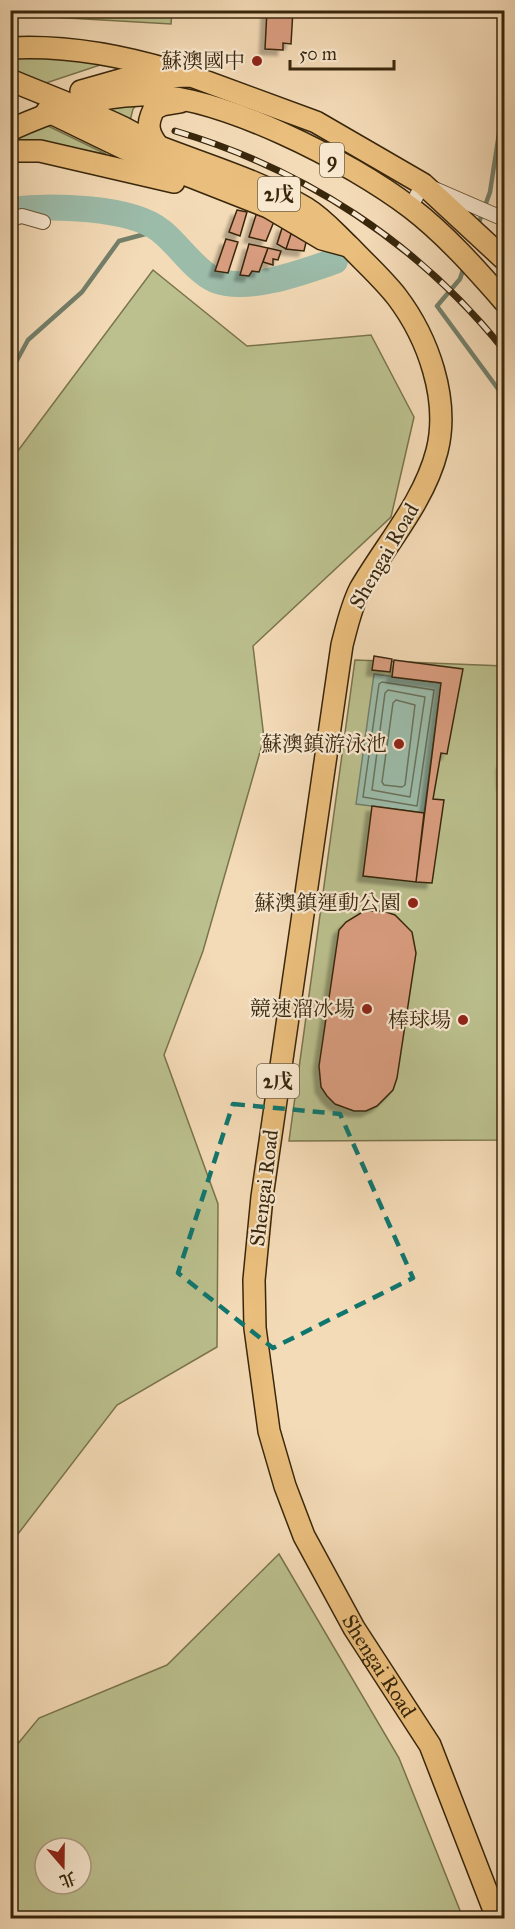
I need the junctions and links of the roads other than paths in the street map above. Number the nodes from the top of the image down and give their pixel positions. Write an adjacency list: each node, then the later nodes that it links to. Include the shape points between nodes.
1 (10, 48): 2 (main road, via 96,52)
2 (191, 76): 3 (main road, 9); 9 (main road, 9, via 316,122)
3 (124, 87): 4 (main road, 9); 6 (main road, 9)
4 (188, 101): 8 (main road, via 154,109 148,127); 11 (main road, 9, via 306,146)
5 (13, 103): 6 (main road); 6 (main road)
6 (53, 106): 8 (main road, 2戊)
7 (10, 151): 10 (main road, via 40,151)
8 (152, 153): 10 (main road, Shengai Road / 2戊); 15 (main road, Shengai Road / 2戊, via 198,160 259,184 332,226)
9 (423, 184): 11 (street); 13 (street); 16 (main road, 9)
10 (237, 197): 15 (main road, Shengai Road / 2戊, via 268,207 322,239)
11 (410, 208): 17 (main road, 9, via 448,240)
12 (10, 219): 14 (street, via 22,216)
13 (504, 219)
14 (43, 222)
15 (348, 246): 18 (main road, Shengai Road / 2戊, via 397,297 422,341 438,389 440,433 430,471 417,499 359,591 342,645 261,1197 254,1280 255,1328 269,1431 304,1536 354,1628 430,1745)
16 (504, 259)
17 (504, 301)
18 (497, 1918)

